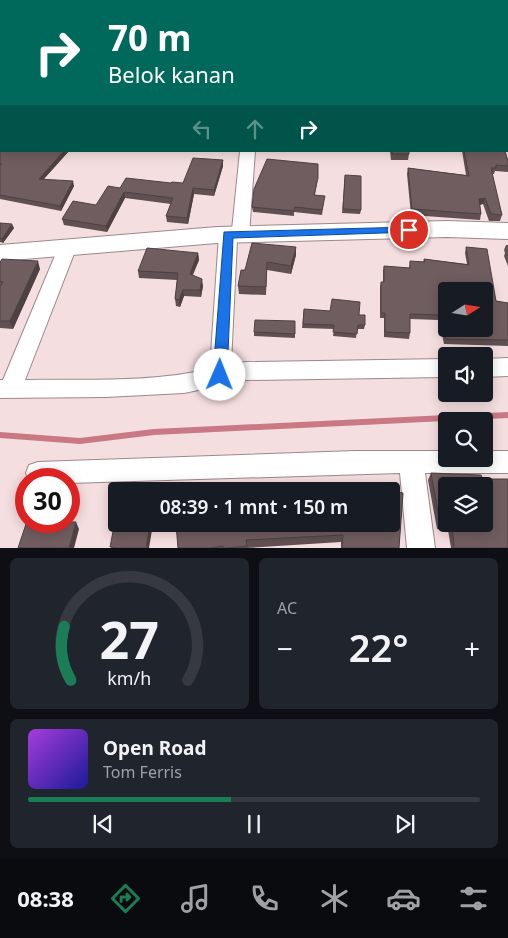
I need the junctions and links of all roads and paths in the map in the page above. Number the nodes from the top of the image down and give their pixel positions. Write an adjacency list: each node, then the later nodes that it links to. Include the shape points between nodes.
1 (248, 152): 3 (street)
2 (508, 231): 3 (main road, via 447,229)
3 (234, 235): 4 (main road); 9 (street)
4 (68, 246): 5 (main road); 10 (street)
5 (0, 253)
6 (508, 367): 8 (street)
7 (438, 368): 9 (street, via 246,371)
8 (493, 368)
9 (220, 375): 10 (street, via 174,384)
10 (5, 389)
11 (411, 462): 12 (street); 13 (street); 14 (street)
12 (508, 462)
13 (80, 472)
14 (421, 548)

